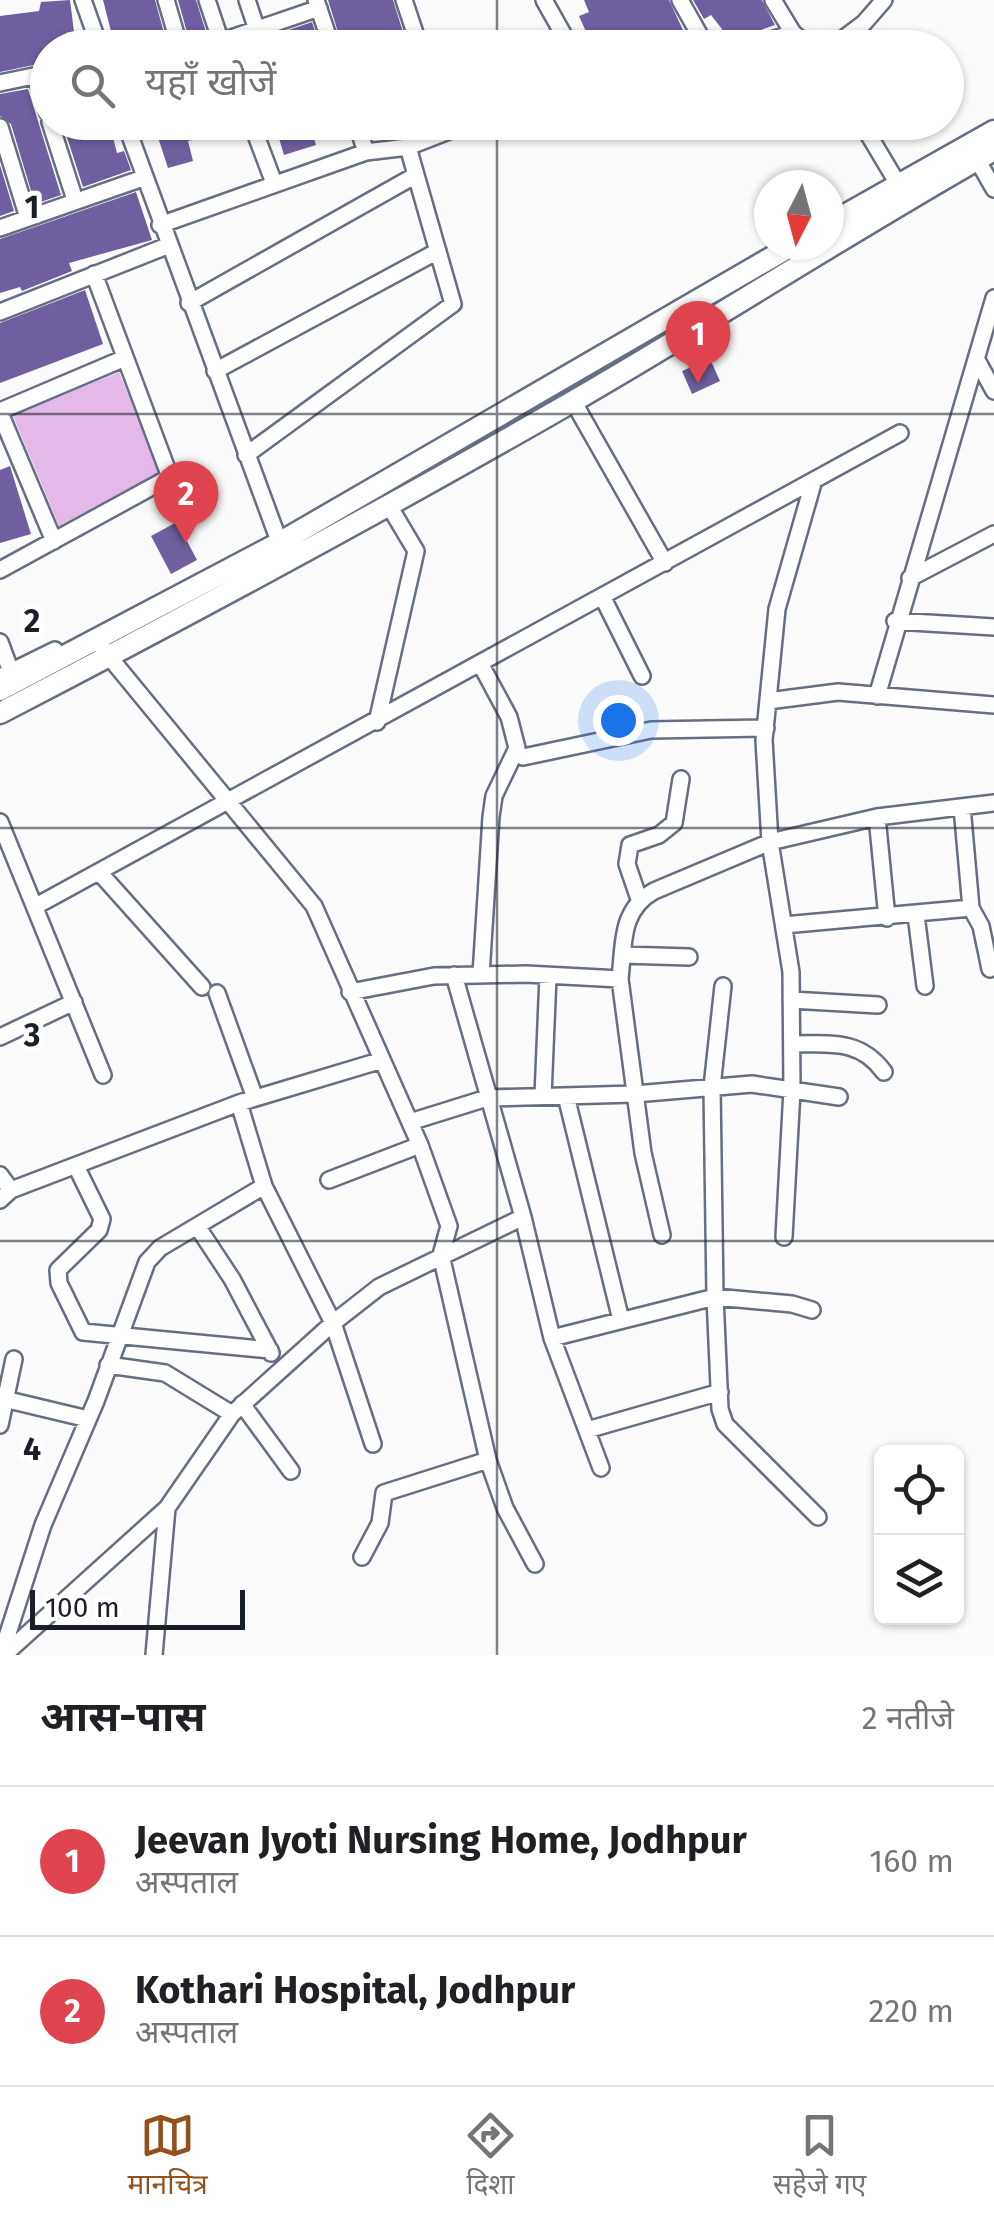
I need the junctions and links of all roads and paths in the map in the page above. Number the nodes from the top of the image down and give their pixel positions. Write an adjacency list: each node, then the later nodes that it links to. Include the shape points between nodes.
1 (83, 0): 12 (street)
2 (166, 0): 13 (street)
3 (207, 0): 14 (street)
4 (247, 0): 11 (street)
5 (404, 0): 16 (street)
6 (544, 0): 17 (street)
7 (680, 0): 18 (street)
8 (773, 0): 19 (street)
9 (884, 0): 20 (street)
10 (317, 4): 11 (street); 15 (street)
11 (257, 29)
12 (94, 30)
13 (175, 30)
14 (217, 30)
15 (326, 30)
16 (414, 30)
17 (561, 30)
18 (697, 30)
19 (791, 30)
20 (856, 30)
21 (30, 77): 22 (street)
22 (0, 83)
23 (0, 128): 41 (street)
24 (994, 130): 32 (main road)
25 (56, 140): 39 (street)
26 (131, 140): 35 (street)
27 (258, 140): 36 (street)
28 (362, 140): 33 (street)
29 (421, 140): 31 (street)
30 (872, 140): 37 (street)
31 (408, 147): 33 (street); 34 (street)
32 (980, 151): 37 (main road); 38 (street); 55 (main road)
33 (366, 152): 36 (street)
34 (416, 176): 45 (street); 49 (street)
35 (144, 178): 39 (street); 42 (street)
36 (274, 183): 42 (street)
37 (898, 184): 40 (main road)
38 (994, 189)
39 (75, 200): 41 (street)
40 (844, 215)
41 (28, 218): 43 (street)
42 (160, 224): 44 (street)
43 (0, 228)
44 (167, 246): 47 (street); 49 (street)
45 (438, 251): 53 (street); 58 (street, via 453,304)
46 (768, 260): 63 (main road)
47 (94, 274): 50 (street); 51 (street)
48 (994, 298): 52 (street)
49 (189, 302): 53 (street)
50 (0, 312)
51 (125, 358): 56 (street); 62 (street, via 170,477)
52 (977, 360): 54 (street); 66 (street)
53 (214, 372): 58 (street)
54 (994, 391)
55 (573, 401): 60 (main road); 64 (street)
56 (0, 412): 62 (street)
57 (900, 434): 59 (street)
58 (246, 456): 63 (street)
59 (814, 480): 64 (street); 79 (street, via 777,609)
60 (388, 504): 63 (main road); 78 (street, via 416,551)
61 (994, 534): 66 (street)
62 (54, 540): 65 (street)
63 (280, 547): 71 (main road); 74 (street)
64 (665, 563): 67 (street)
65 (0, 570)
66 (910, 578): 68 (street)
67 (602, 598): 72 (street); 73 (street)
68 (896, 621): 69 (street); 75 (street)
69 (994, 627)
70 (0, 642): 74 (street)
71 (103, 649): 74 (main road); 77 (main road); 83 (street)
72 (481, 665): 78 (street); 80 (street)
73 (642, 676)
74 (7, 681)
75 (877, 696): 76 (street); 79 (street, via 827,692)
76 (994, 705)
77 (0, 712)
78 (377, 722): 83 (street)
79 (766, 722): 80 (street); 87 (street)
80 (518, 745): 99 (street, via 490,817)
81 (681, 779): 89 (street, via 674,823 630,845)
82 (994, 803): 84 (street)
83 (227, 805): 88 (street); 104 (street, via 310,901)
84 (962, 808): 85 (street); 91 (street)
85 (877, 818): 87 (street); 93 (street)
86 (0, 822): 90 (street)
87 (770, 842): 89 (street); 94 (street)
88 (99, 872): 90 (street); 120 (street, via 210,990)
89 (638, 900): 95 (street, via 628,915)
90 (36, 906): 106 (street)
91 (972, 908): 92 (street); 97 (street)
92 (916, 916): 93 (street); 103 (street)
93 (887, 918): 94 (street)
94 (784, 925): 105 (street)
95 (623, 955): 96 (street); 101 (street)
96 (689, 957)
97 (990, 969)
98 (454, 975): 99 (street); 104 (street); 118 (street)
99 (481, 975): 100 (street)
100 (548, 976): 101 (street); 116 (street)
101 (620, 979): 115 (street)
102 (723, 986): 113 (street)
103 (925, 986)
104 (350, 992): 110 (street)
105 (791, 1000): 107 (street); 109 (street)
106 (74, 1002): 108 (street); 112 (street)
107 (878, 1005)
108 (0, 1038)
109 (792, 1044): 111 (street, via 850,1044 871,1054); 114 (street)
110 (379, 1061): 120 (street); 121 (street)
111 (884, 1072)
112 (103, 1075)
113 (712, 1087): 114 (street); 115 (street); 132 (street)
114 (792, 1090): 119 (street); 130 (street)
115 (635, 1094): 117 (street); 129 (street)
116 (543, 1096): 117 (street); 118 (street)
117 (566, 1096): 134 (street)
118 (487, 1098): 121 (street); 127 (street)
119 (839, 1098)
120 (247, 1101): 123 (street); 125 (street)
121 (410, 1122): 122 (street)
122 (420, 1145): 124 (street); 131 (street, via 449,1226)
123 (76, 1166): 126 (street); 137 (street, via 102,1224 57,1275 83,1332)
124 (329, 1180)
125 (264, 1186): 128 (street); 135 (street)
126 (4, 1187)
127 (522, 1217): 131 (street); 136 (street)
128 (197, 1226): 137 (street, via 146,1262); 138 (street)
129 (662, 1235)
130 (784, 1237)
131 (441, 1255): 135 (street, via 379,1287); 149 (street)
132 (715, 1297): 133 (street); 134 (street); 142 (street)
133 (812, 1310)
134 (621, 1320): 136 (street)
135 (333, 1322): 141 (street); 148 (street)
136 (552, 1338): 147 (street)
137 (116, 1339): 138 (street); 140 (street)
138 (270, 1350): 141 (street)
139 (14, 1359): 143 (street)
140 (108, 1364): 144 (street, via 165,1373); 145 (street)
141 (280, 1370): 144 (street)
142 (720, 1392): 147 (street); 153 (street, via 725,1424)
143 (3, 1399): 145 (street); 146 (street)
144 (237, 1409): 151 (street); 152 (street)
145 (88, 1419): 156 (street, via 43,1525)
146 (0, 1425)
147 (587, 1430): 150 (street)
148 (372, 1444)
149 (488, 1460): 154 (street, via 384,1493 380,1523); 155 (street)
150 (601, 1468)
151 (291, 1471)
152 (167, 1508): 156 (street); 157 (street)
153 (818, 1517)
154 (362, 1558)
155 (535, 1564)
156 (3, 1655)
157 (154, 1655)

